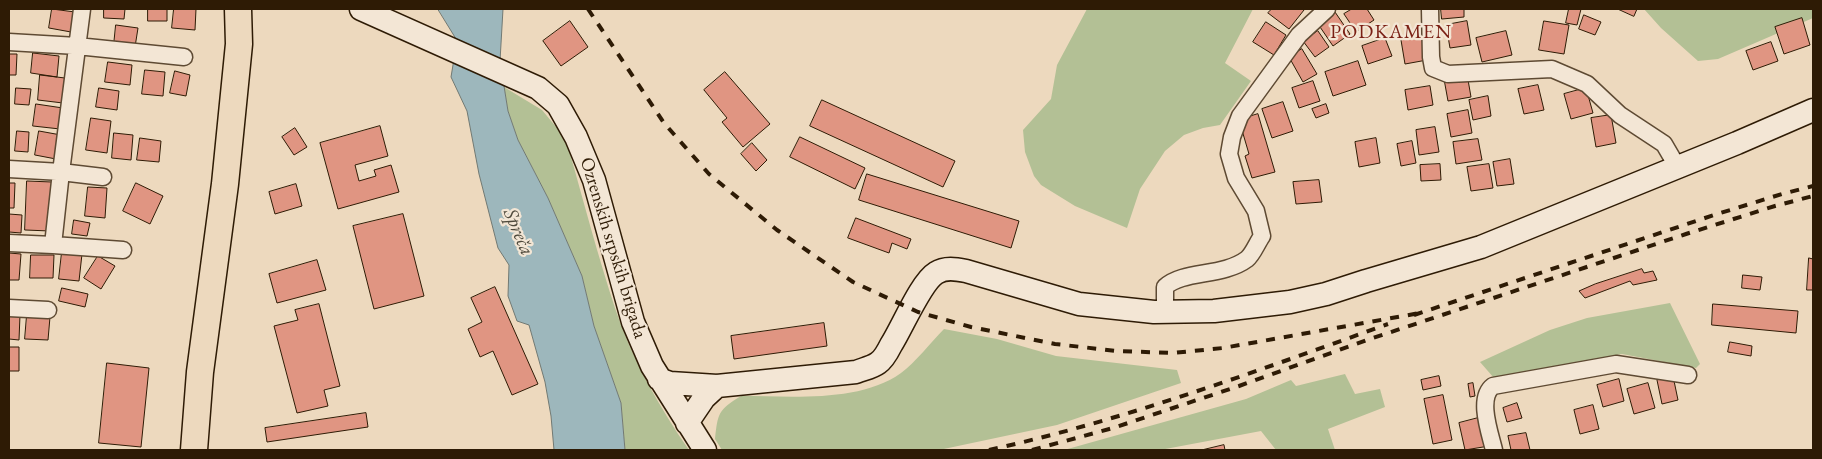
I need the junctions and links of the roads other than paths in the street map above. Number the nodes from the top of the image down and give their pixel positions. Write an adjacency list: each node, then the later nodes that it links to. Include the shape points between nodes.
1 (82, 9): 9 (street)
2 (238, 9): 8 (main road)
3 (253, 9): 8 (main road)
4 (361, 9): 23 (street, Ozrenskih srpskih brigada, via 538,88 558,105 594,180 633,322)
5 (1327, 9): 21 (street, via 1298,35 1240,116 1232,137 1229,154 1236,178 1256,211 1262,236 1248,258 1227,269 1180,278 1166,286)
6 (1430, 9): 12 (street, via 1433,68 1448,74 1552,69 1586,84 1620,115 1664,144)
7 (9, 42): 9 (street)
8 (239, 44): 26 (main road, via 225,184 200,372)
9 (77, 46): 10 (street); 14 (street)
10 (184, 57)
11 (1813, 110): 12 (street)
12 (1678, 168): 21 (street, via 1482,247 1326,294 1224,310)
13 (9, 169): 14 (street)
14 (61, 172): 15 (street); 17 (street)
15 (104, 178)
16 (9, 243): 17 (street)
17 (53, 246): 18 (street)
18 (123, 250)
19 (9, 308): 20 (street)
20 (48, 310)
21 (1165, 312): 24 (street, via 1079,304 955,269 945,269 937,272 920,291 902,327 878,363 856,372)
22 (1688, 375): 28 (street, via 1611,365 1493,386 1484,403)
23 (660, 379): 24 (street, via 670,383); 25 (street, Ozrenskih srpskih brigada)
24 (717, 386): 25 (street, via 704,398)
25 (687, 423): 27 (street, Ozrenskih srpskih brigada)
26 (194, 450)
27 (705, 450)
28 (1494, 450)

